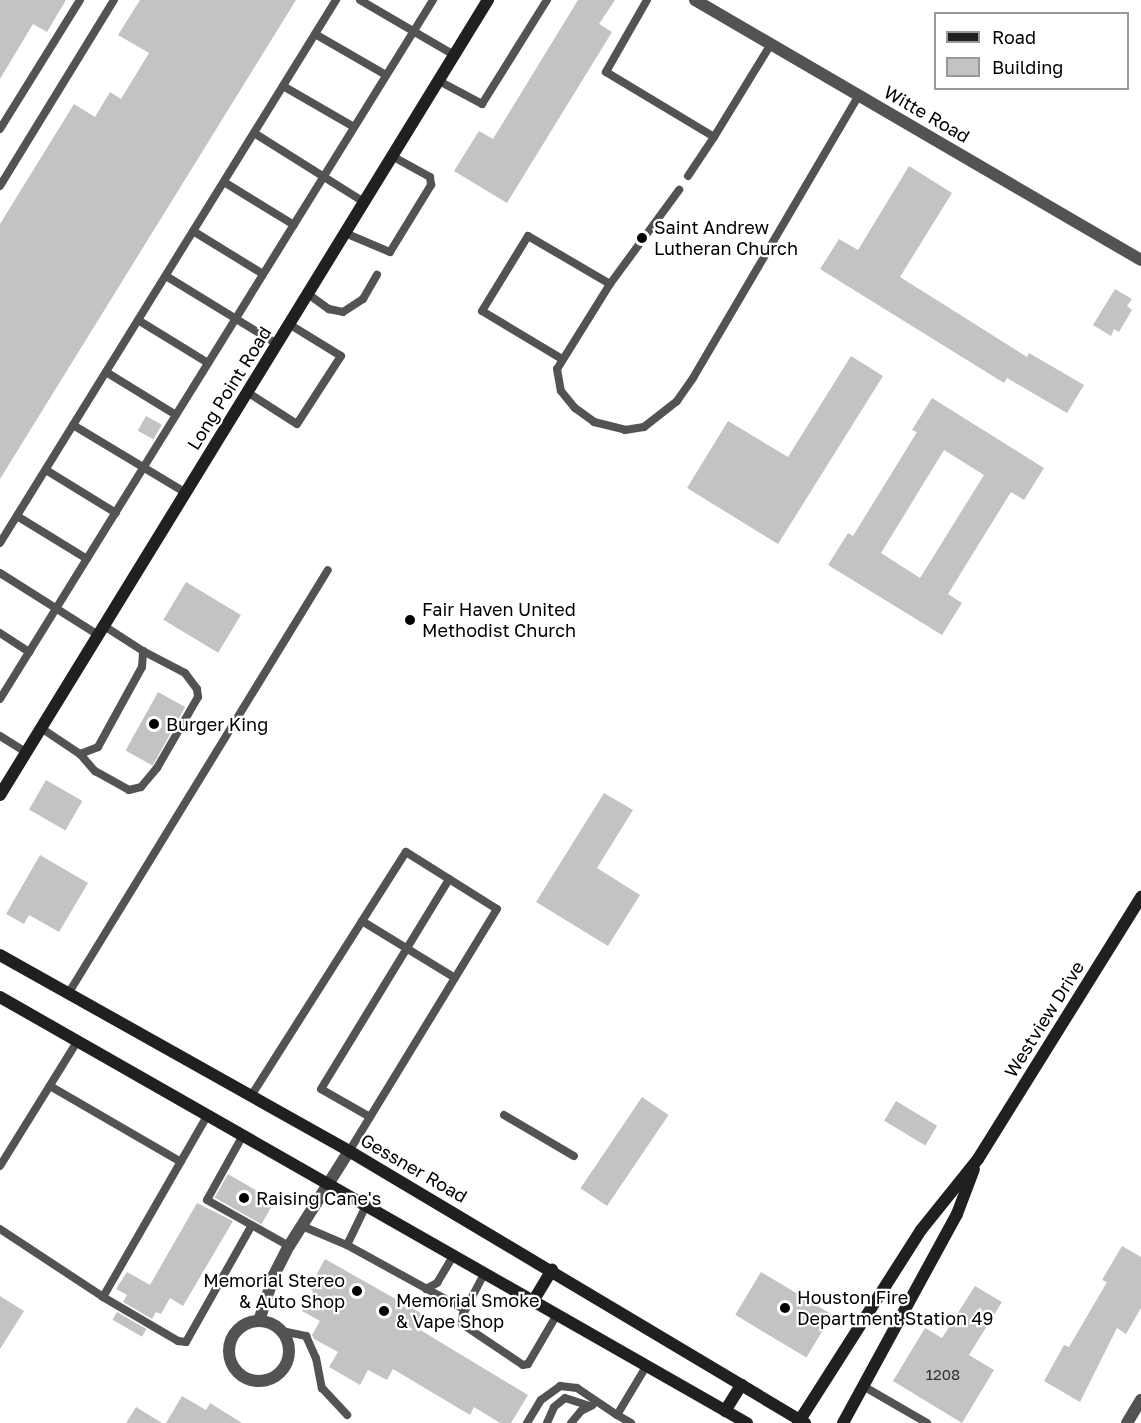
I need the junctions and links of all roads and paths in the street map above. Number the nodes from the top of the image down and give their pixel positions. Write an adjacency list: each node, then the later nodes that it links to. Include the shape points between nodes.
1 (80, 0): 19 (lane)
2 (114, 0): 26 (lane)
3 (336, 0): 11 (lane)
4 (360, 0): 10 (lane)
5 (433, 0): 10 (lane)
6 (488, 0): 13 (main road, Long Point Road)
7 (547, 0): 15 (lane, via 482,104)
8 (647, 0): 21 (lane, via 606,72)
9 (695, 0): 12 (street, Witte Road)
10 (414, 31): 13 (lane); 14 (lane)
11 (315, 34): 14 (lane); 16 (lane)
12 (771, 44): 17 (street, Witte Road); 21 (lane)
13 (454, 55): 15 (main road, Long Point Road)
14 (386, 75): 18 (lane)
15 (439, 81): 22 (main road, Long Point Road)
16 (283, 86): 18 (lane); 20 (lane)
17 (859, 95): 32 (street, Witte Road); 42 (lane, via 731,316 677,401 660,418 644,427 625,430 594,422 561,391 557,369)
18 (354, 127): 24 (lane)
19 (0, 129)
20 (254, 133): 24 (lane); 25 (lane)
21 (714, 137): 23 (lane)
22 (392, 156): 28 (main road, Long Point Road); 31 (lane, via 430,177 431,185 390,252)
23 (688, 176)
24 (324, 177): 28 (lane); 29 (lane)
25 (224, 182): 29 (lane); 30 (lane)
26 (0, 186)
27 (679, 190): 36 (lane)
28 (364, 202): 31 (main road, Long Point Road)
29 (294, 225): 33 (lane)
30 (193, 231): 33 (lane); 35 (lane)
31 (345, 232): 37 (main road, Long Point Road)
32 (1141, 260)
33 (263, 274): 38 (lane)
34 (377, 275): 37 (lane, via 363,299 343,312 329,309)
35 (166, 276): 38 (lane); 39 (lane)
36 (610, 284): 42 (lane); 42 (lane, via 531,236 526,238 482,311)
37 (308, 294): 40 (main road, Long Point Road)
38 (236, 318): 41 (lane); 43 (lane)
39 (138, 320): 43 (lane); 44 (lane)
40 (289, 324): 41 (main road, Long Point Road); 45 (lane, via 341,356 297,424)
41 (277, 344): 45 (main road, Long Point Road)
42 (562, 359)
43 (208, 363): 46 (lane)
44 (106, 372): 46 (lane); 47 (lane)
45 (247, 392): 50 (main road, Long Point Road)
46 (176, 415): 48 (lane)
47 (73, 425): 48 (lane); 49 (lane)
48 (144, 467): 50 (lane); 51 (lane)
49 (46, 470): 51 (lane); 52 (lane)
50 (186, 493): 58 (main road, Long Point Road)
51 (116, 513): 54 (lane)
52 (17, 516): 53 (lane); 54 (lane)
53 (0, 543)
54 (87, 559): 57 (lane)
55 (328, 570): 74 (lane)
56 (0, 573): 57 (lane)
57 (56, 608): 58 (lane); 61 (lane)
58 (101, 630): 60 (lane); 63 (main road, Long Point Road)
59 (0, 633): 61 (lane)
60 (143, 651): 66 (lane, via 142,667 98,747); 66 (lane, via 185,673 198,689 198,697 157,768 141,787 129,790 95,771)
61 (29, 652): 62 (lane)
62 (0, 699)
63 (41, 728): 65 (main road, Long Point Road); 66 (lane)
64 (0, 736): 65 (lane)
65 (26, 752): 67 (main road, Long Point Road)
66 (81, 754)
67 (0, 795)
68 (449, 879): 70 (lane, via 406,852); 71 (lane); 73 (lane, via 497,909)
69 (1141, 897): 85 (main road, Westview Drive)
70 (362, 921): 71 (lane); 78 (lane)
71 (407, 949): 73 (lane); 81 (lane, via 321,1089)
72 (0, 955): 74 (main road, Gessner Road)
73 (454, 978): 81 (lane)
74 (68, 994): 78 (main road, Gessner Road)
75 (0, 997): 76 (main road)
76 (77, 1042): 77 (lane); 80 (main road)
77 (50, 1086): 86 (lane); 87 (lane)
78 (251, 1096): 83 (main road, Gessner Road)
79 (504, 1115): 84 (lane)
80 (207, 1116): 82 (main road); 86 (lane)
81 (369, 1117): 83 (lane)
82 (242, 1137): 88 (main road); 90 (lane, via 207,1200)
83 (349, 1151): 88 (street); 96 (main road, Gessner Road)
84 (574, 1156)
85 (978, 1160): 107 (main road, Westview Drive, via 957,1214); 114 (main road, Westview Drive, via 921,1230)
86 (181, 1162): 99 (lane)
87 (0, 1166)
88 (329, 1187): 89 (main road); 91 (street)
89 (365, 1208): 93 (lane); 95 (main road)
90 (252, 1225): 94 (lane); 99 (lane, via 186,1342)
91 (302, 1226): 93 (lane); 94 (street)
92 (0, 1229): 99 (lane)
93 (347, 1245): 98 (lane)
94 (289, 1246): 103 (street, via 274,1275)
95 (452, 1258): 97 (main road); 98 (lane, via 437,1283)
96 (552, 1270): 100 (main road); 106 (main road, Gessner Road)
97 (483, 1276): 100 (main road); 101 (lane)
98 (426, 1289): 101 (lane)
99 (103, 1297)
100 (532, 1303): 102 (main road)
101 (465, 1310): 102 (lane, via 462,1324 466,1329 523,1365 528,1364)
102 (556, 1316): 105 (main road)
103 (259, 1320): 104 (street); 104 (street, via 238,1329 229,1347 231,1367 250,1380 275,1377 284,1368 288,1342)
104 (282, 1331): 112 (lane, via 306,1336 316,1358 322,1388)
105 (647, 1365): 111 (main road); 113 (lane)
106 (741, 1385): 111 (main road); 114 (main road, Gessner Road)
107 (863, 1386): 120 (main road, Westview Drive); 121 (lane)
108 (1141, 1400): 122 (street)
109 (600, 1404): 110 (lane); 113 (lane); 115 (lane, via 577,1388 560,1386 541,1400)
110 (590, 1406): 116 (lane, via 566,1398 554,1407); 117 (lane)
111 (725, 1411): 119 (main road)
112 (347, 1415)
113 (617, 1415): 118 (lane)
114 (801, 1422)
115 (527, 1423)
116 (547, 1423)
117 (571, 1423)
118 (631, 1423)
119 (747, 1423)
120 (843, 1423)
121 (927, 1423)
122 (1127, 1423)

